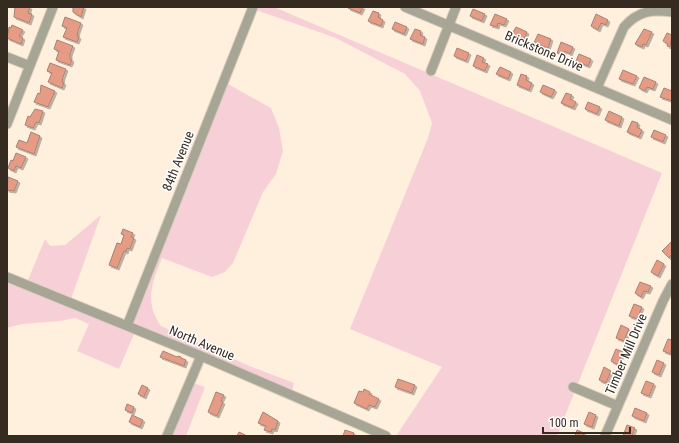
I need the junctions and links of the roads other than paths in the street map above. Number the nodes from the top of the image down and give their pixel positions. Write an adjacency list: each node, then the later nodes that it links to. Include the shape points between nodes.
1 (53, 7): 8 (street)
2 (254, 7): 15 (street, 84th Avenue)
3 (405, 7): 6 (street, Brickstone Drive)
4 (456, 7): 6 (street)
5 (672, 12): 10 (street, via 651,10 631,19 624,27)
6 (449, 25): 9 (street); 10 (street, Brickstone Drive)
7 (7, 57): 8 (street)
8 (30, 66): 12 (street)
9 (430, 70)
10 (597, 88): 11 (street, Brickstone Drive)
11 (672, 120)
12 (7, 124)
13 (7, 277): 15 (street, North Avenue)
14 (672, 284): 18 (street, Timber Mill Drive)
15 (127, 326): 16 (street, North Avenue)
16 (202, 356): 19 (street); 20 (street, North Avenue)
17 (573, 387): 18 (street)
18 (618, 406): 21 (street, Timber Mill Drive)
19 (167, 436)
20 (386, 436)
21 (605, 436)

